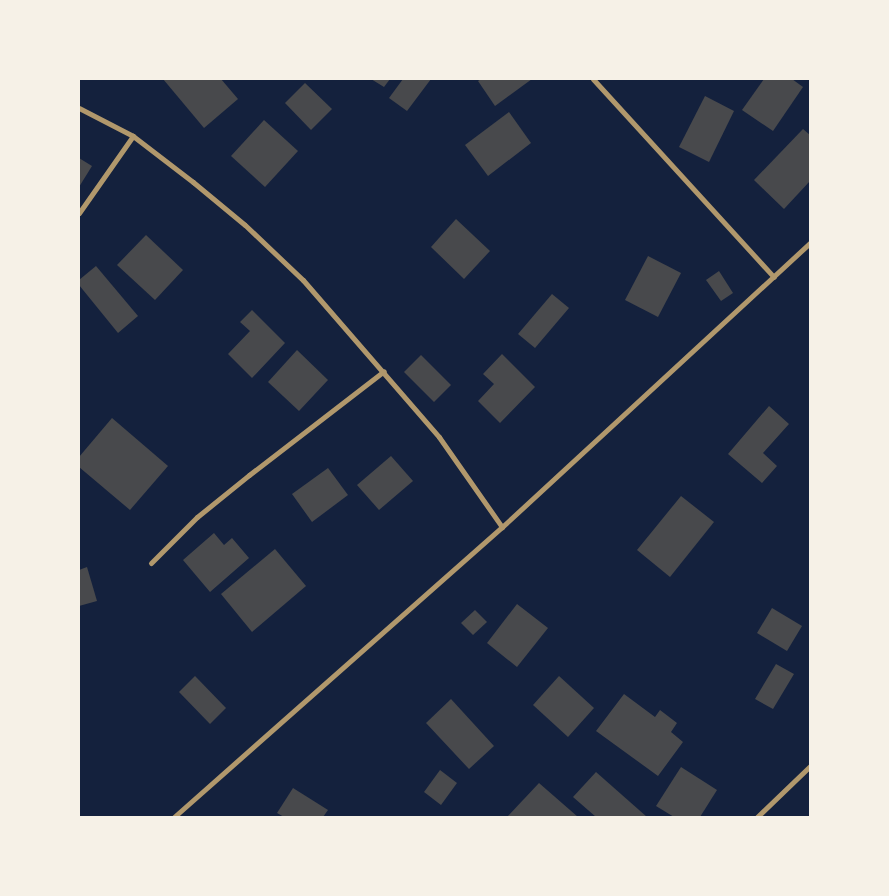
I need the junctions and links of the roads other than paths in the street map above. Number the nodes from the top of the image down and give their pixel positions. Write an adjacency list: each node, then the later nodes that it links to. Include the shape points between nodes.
1 (594, 79): 6 (street)
2 (79, 108): 3 (street)
3 (132, 136): 4 (street); 7 (street, via 245,225 303,280)
4 (79, 213)
5 (810, 243): 6 (street)
6 (774, 277): 8 (street)
7 (384, 371): 8 (street, via 439,437); 9 (street, via 197,517)
8 (502, 527): 11 (street)
9 (151, 563)
10 (810, 766): 12 (street)
11 (174, 817)
12 (757, 817)

